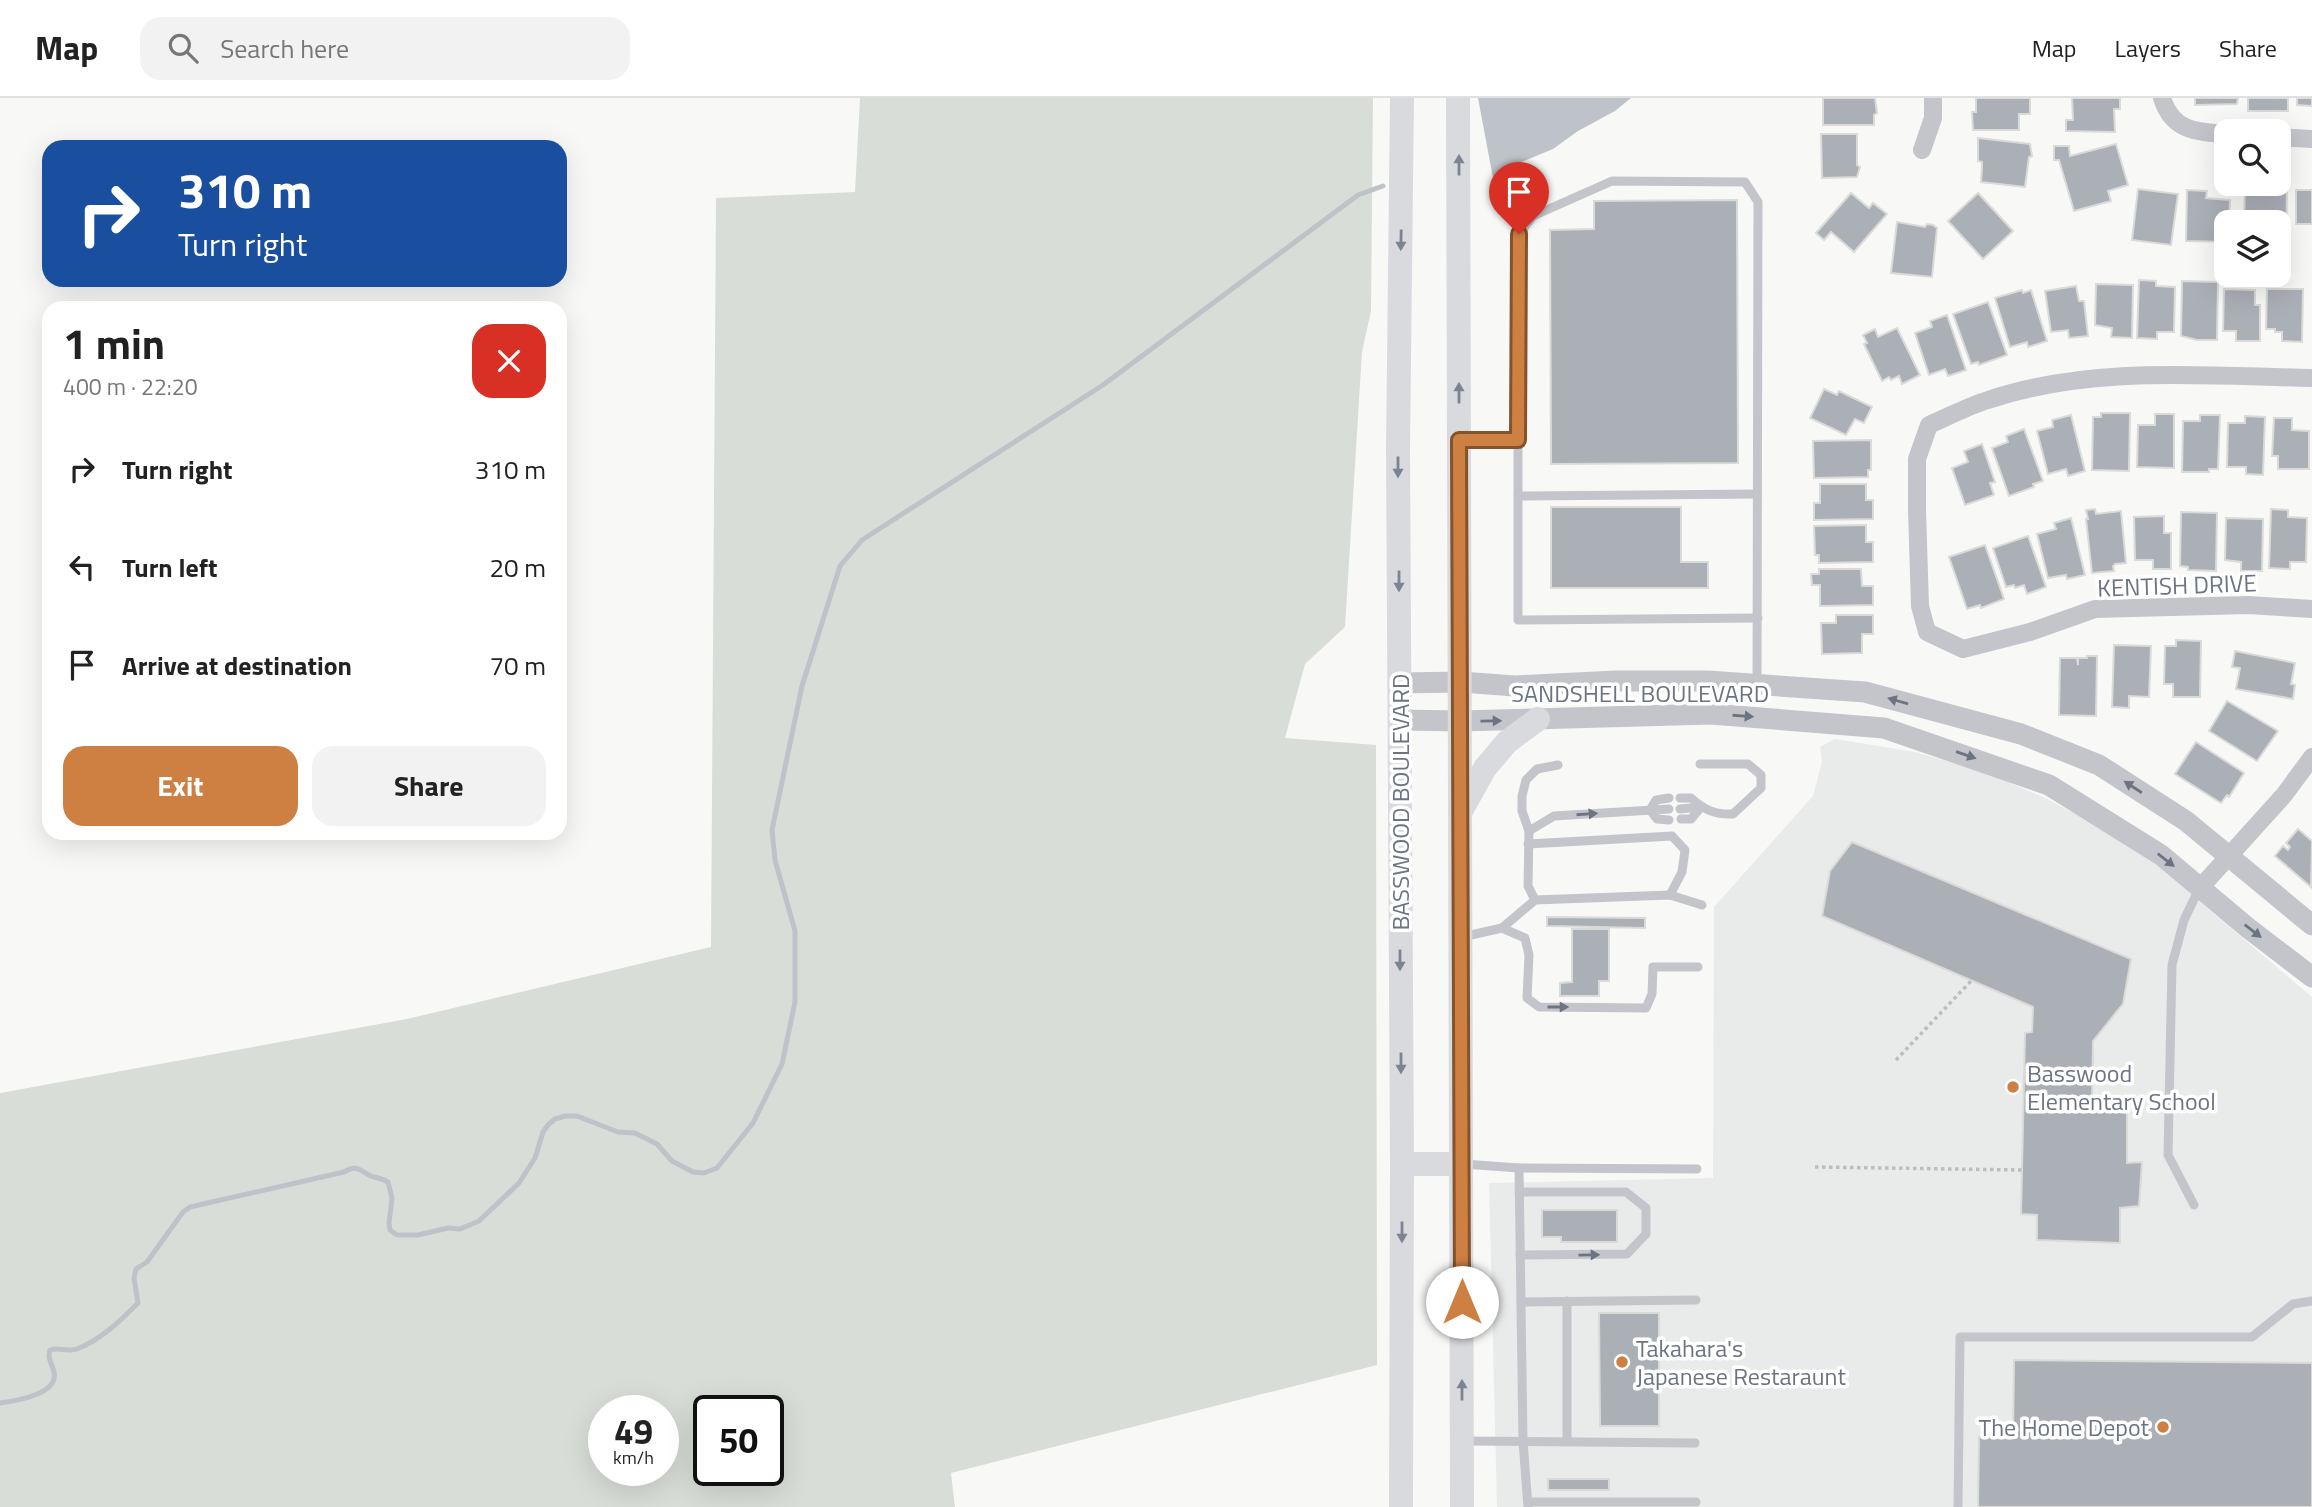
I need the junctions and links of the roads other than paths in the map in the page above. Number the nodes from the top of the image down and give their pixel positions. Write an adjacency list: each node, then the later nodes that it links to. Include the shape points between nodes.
1 (1402, 98): 17 (main road, BASSWOOD BOULEVARD, one-way to 17)
2 (1458, 98): 10 (main road, one-way to 2)
3 (1933, 98): 8 (street, via 1933,118)
4 (2162, 98): 5 (street, via 2169,115 2180,125)
5 (2214, 134)
6 (2291, 138): 7 (street)
7 (2312, 139)
8 (1923, 150)
9 (2312, 378): 14 (street, KENTISH DRIVE, via 2128,374 2055,383 1988,400 1929,425 1917,459 1920,606 1927,632 1963,649 2095,609 2248,605)
10 (1459, 440): 11 (lane); 16 (main road)
11 (1518, 440): 12 (lane, via 1519,234 1533,216 1612,181 1745,182 1758,202); 13 (lane)
12 (1758, 495): 13 (lane); 15 (lane)
13 (1518, 496): 15 (lane, via 1518,620)
14 (2312, 609)
15 (1758, 618): 18 (lane)
16 (1461, 682): 17 (street, SANDSHELL BOULEVARD); 18 (street, SANDSHELL BOULEVARD, via 1516,686 1616,681); 21 (main road)
17 (1399, 683): 20 (main road, BASSWOOD BOULEVARD)
18 (1757, 684): 35 (street, SANDSHELL BOULEVARD, one-way to 18, via 2186,821 2099,765 2021,734 1865,692)
19 (1538, 719): 21 (street, SANDSHELL BOULEVARD, one-way to 19); 30 (main road, via 1507,742 1485,768); 36 (street, SANDSHELL BOULEVARD, one-way to 36, via 1711,714 1884,728 2049,785 2161,855)
20 (1399, 720): 21 (street, SANDSHELL BOULEVARD); 45 (main road, BASSWOOD BOULEVARD, one-way to 45)
21 (1460, 722): 30 (main road)
22 (2312, 757): 35 (street)
23 (1700, 764): 27 (lane, via 1748,764 1761,775 1761,788 1733,814 1720,815)
24 (1558, 765): 33 (lane, via 1537,769 1526,780 1522,811)
25 (1680, 798): 27 (lane, via 1691,798)
26 (1669, 804): 29 (lane)
27 (1701, 807): 28 (lane); 31 (lane, via 1691,819)
28 (1681, 809)
29 (1650, 810): 32 (lane, via 1657,819); 33 (lane, one-way to 29, via 1554,816)
30 (1460, 811): 42 (main road)
31 (1681, 819)
32 (1669, 820)
33 (1529, 831): 34 (lane)
34 (1528, 844): 37 (lane, via 1672,836 1685,850 1682,872); 38 (lane, via 1528,886)
35 (2228, 855): 36 (street); 40 (street, SANDSHELL BOULEVARD)
36 (2200, 888): 44 (street, SANDSHELL BOULEVARD, one-way to 44); 50 (lane, via 2184,920 2172,965 2168,1154)
37 (1670, 895): 38 (lane); 39 (lane)
38 (1535, 900): 41 (lane)
39 (1702, 905)
40 (2312, 925)
41 (1502, 928): 42 (lane); 43 (lane, one-way to 43, via 1525,938 1527,998 1539,1007 1646,1009 1653,967)
42 (1461, 937): 46 (main road)
43 (1698, 967)
44 (2312, 978)
45 (1402, 1164): 46 (main road); 63 (main road, BASSWOOD BOULEVARD, one-way to 63)
46 (1461, 1164): 47 (lane); 56 (main road, one-way to 46)
47 (1519, 1168): 48 (lane); 49 (lane)
48 (1697, 1170)
49 (1520, 1192): 51 (lane); 51 (lane, one-way to 49, via 1628,1254 1646,1234 1646,1208 1626,1192)
50 (2194, 1205)
51 (1520, 1255): 55 (lane)
52 (1696, 1300): 53 (lane)
53 (1567, 1301): 55 (lane); 58 (lane)
54 (2312, 1301): 65 (lane, via 2293,1304 2252,1337 1960,1337)
55 (1521, 1302): 57 (lane)
56 (1462, 1441): 57 (lane); 64 (main road)
57 (1523, 1441): 58 (lane); 62 (lane)
58 (1567, 1441): 59 (lane)
59 (1695, 1443)
60 (1696, 1502): 61 (lane)
61 (1654, 1504): 62 (lane)
62 (1528, 1505)
63 (1401, 1507)
64 (1462, 1507)
65 (1958, 1507)

